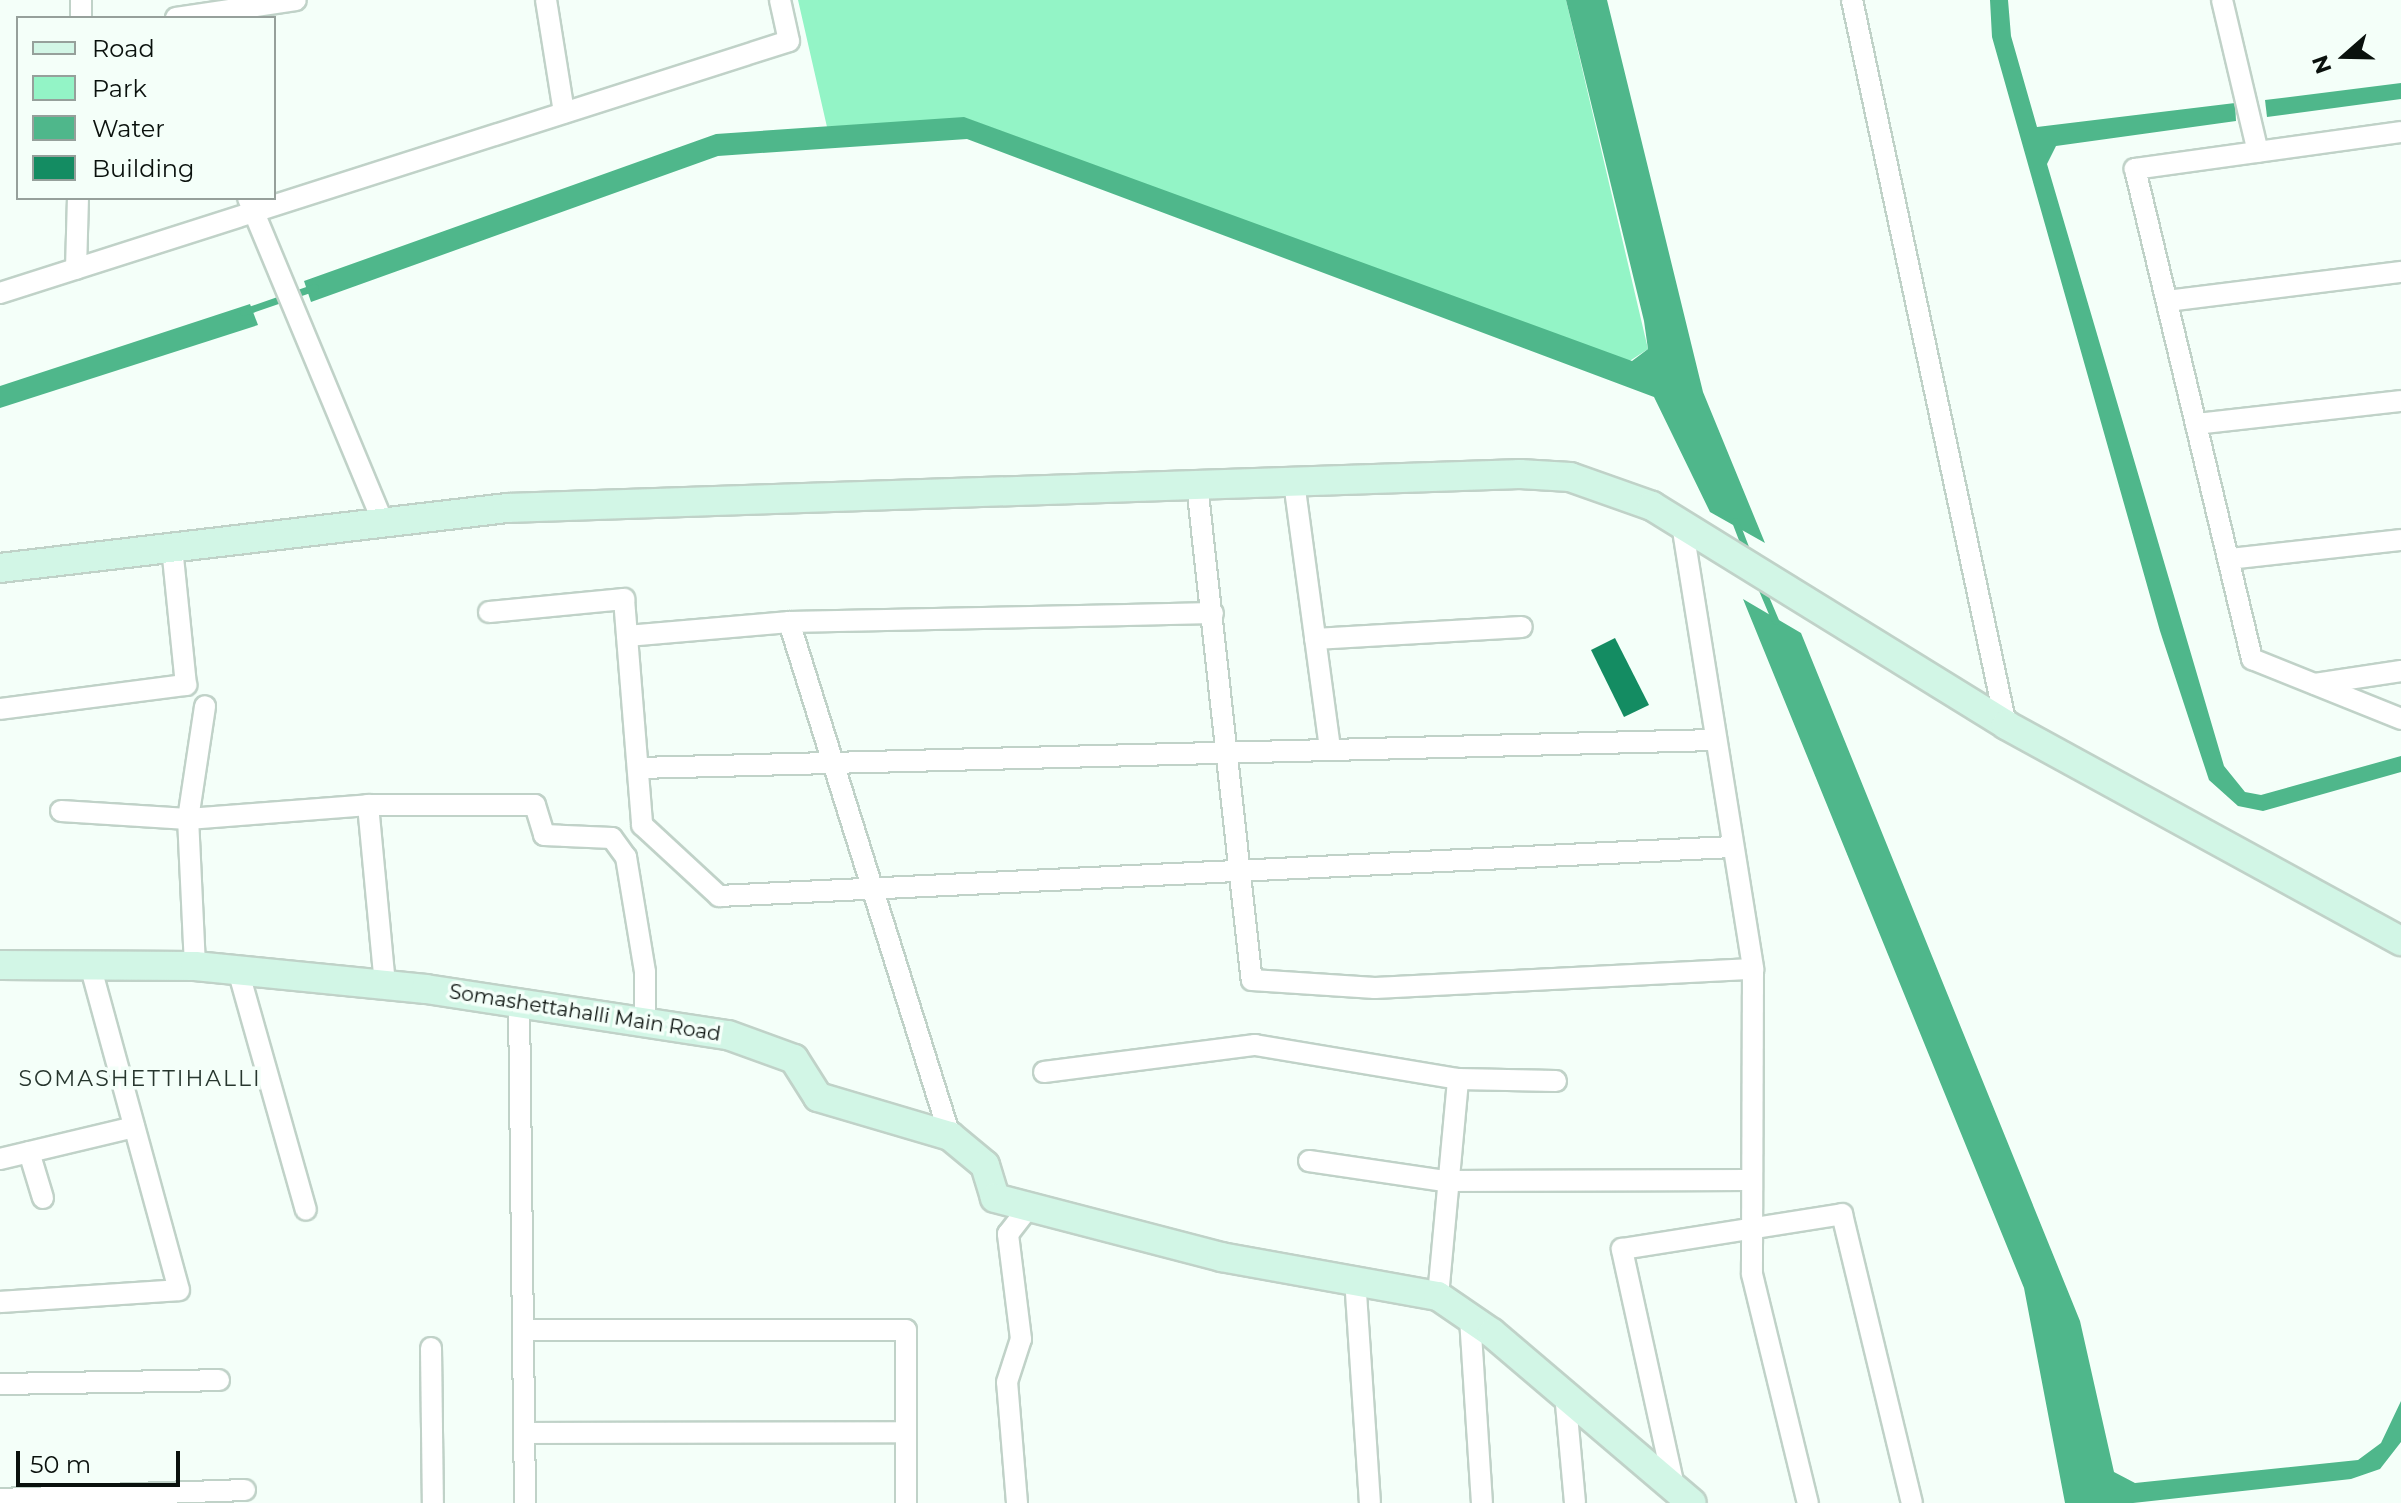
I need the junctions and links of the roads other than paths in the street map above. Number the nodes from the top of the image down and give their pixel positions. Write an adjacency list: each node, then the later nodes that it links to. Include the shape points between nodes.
1 (296, 0): 6 (street)
2 (546, 0): 7 (street)
3 (780, 0): 7 (street, via 789,41)
4 (1852, 0): 38 (street)
5 (2222, 0): 9 (street)
6 (188, 16)
7 (564, 113): 10 (street)
8 (2401, 132): 9 (street)
9 (2258, 152): 16 (street, via 2135,169)
10 (276, 198)
11 (78, 200): 13 (street)
12 (251, 205): 13 (street); 21 (street)
13 (76, 269): 15 (street)
14 (2401, 272): 16 (street)
15 (0, 293)
16 (2167, 301): 18 (street)
17 (2401, 401): 18 (street)
18 (2196, 424): 25 (street)
19 (1294, 482): 20 (street); 22 (street, via 1545,474 1615,489); 32 (street)
20 (1197, 485): 21 (street, via 507,508); 28 (street)
21 (383, 522): 24 (street)
22 (1682, 524): 38 (street); 39 (street)
23 (2401, 540): 25 (street)
24 (172, 547): 26 (street); 36 (street, via 186,685)
25 (2229, 559): 34 (street, via 2252,659)
26 (0, 568)
27 (489, 612): 31 (street, via 624,599)
28 (1213, 613): 29 (street); 41 (street)
29 (789, 622): 31 (street); 42 (street)
30 (1522, 627): 32 (street)
31 (627, 636): 43 (street)
32 (1315, 639): 40 (street)
33 (2401, 671): 34 (street)
34 (2315, 684): 37 (street)
35 (205, 706): 46 (street)
36 (0, 709)
37 (2401, 719)
38 (2006, 725): 50 (street)
39 (1714, 740): 40 (street); 47 (street)
40 (1330, 750): 41 (street)
41 (1231, 753): 42 (street); 48 (street)
42 (833, 763): 43 (street); 49 (street)
43 (638, 768): 49 (street, via 642,825 719,896)
44 (368, 805): 46 (street); 56 (street); 58 (street, via 535,805 544,835 612,838 626,857 645,972)
45 (61, 811): 46 (street)
46 (188, 819): 53 (street)
47 (1730, 847): 48 (street); 54 (street)
48 (1243, 873): 49 (street); 54 (street, via 1252,980 1375,988)
49 (873, 890): 63 (street)
50 (2401, 941)
51 (90, 964): 52 (street, Somashettahalli Main Road); 53 (street, Somashettahalli Main Road); 62 (street)
52 (0, 965)
53 (195, 966): 55 (street, Somashettahalli Main Road)
54 (1753, 969): 67 (street)
55 (238, 970): 56 (street, Somashettahalli Main Road); 71 (street)
56 (385, 985): 57 (street, Somashettahalli Main Road)
57 (519, 1003): 58 (street, Somashettahalli Main Road); 76 (street)
58 (645, 1023): 63 (street, Somashettahalli Main Road, via 728,1035 794,1059 818,1097)
59 (1044, 1072): 60 (street, via 1255,1045)
60 (1458, 1079): 61 (street); 68 (street)
61 (1556, 1081)
62 (134, 1127): 64 (street); 74 (street, via 179,1290)
63 (950, 1136): 70 (street, Somashettahalli Main Road, via 985,1165 995,1198)
64 (29, 1152): 65 (street); 69 (street)
65 (0, 1159)
66 (1309, 1161): 68 (street)
67 (1749, 1180): 68 (street); 93 (street, via 1752,1274)
68 (1445, 1181): 73 (street)
69 (43, 1198)
70 (1029, 1207): 72 (street, Somashettahalli Main Road, via 1221,1257); 89 (street, via 1008,1234 1021,1339 1007,1382)
71 (306, 1210)
72 (1355, 1278): 73 (street, Somashettahalli Main Road); 90 (street)
73 (1438, 1296): 75 (street, Somashettahalli Main Road)
74 (0, 1302)
75 (1470, 1318): 80 (street, Somashettahalli Main Road); 91 (street)
76 (523, 1330): 81 (street, via 906,1330); 82 (street)
77 (431, 1348): 86 (street)
78 (219, 1380): 79 (street)
79 (0, 1384)
80 (1565, 1393): 84 (street, Somashettahalli Main Road); 92 (street)
81 (906, 1432): 82 (street); 88 (street)
82 (524, 1433): 87 (street)
83 (245, 1490): 85 (street)
84 (1681, 1498): 94 (street, via 1622,1249 1842,1214)
85 (0, 1499)
86 (433, 1503)
87 (525, 1503)
88 (906, 1503)
89 (1017, 1503)
90 (1370, 1503)
91 (1482, 1503)
92 (1575, 1503)
93 (1808, 1503)
94 (1912, 1503)

